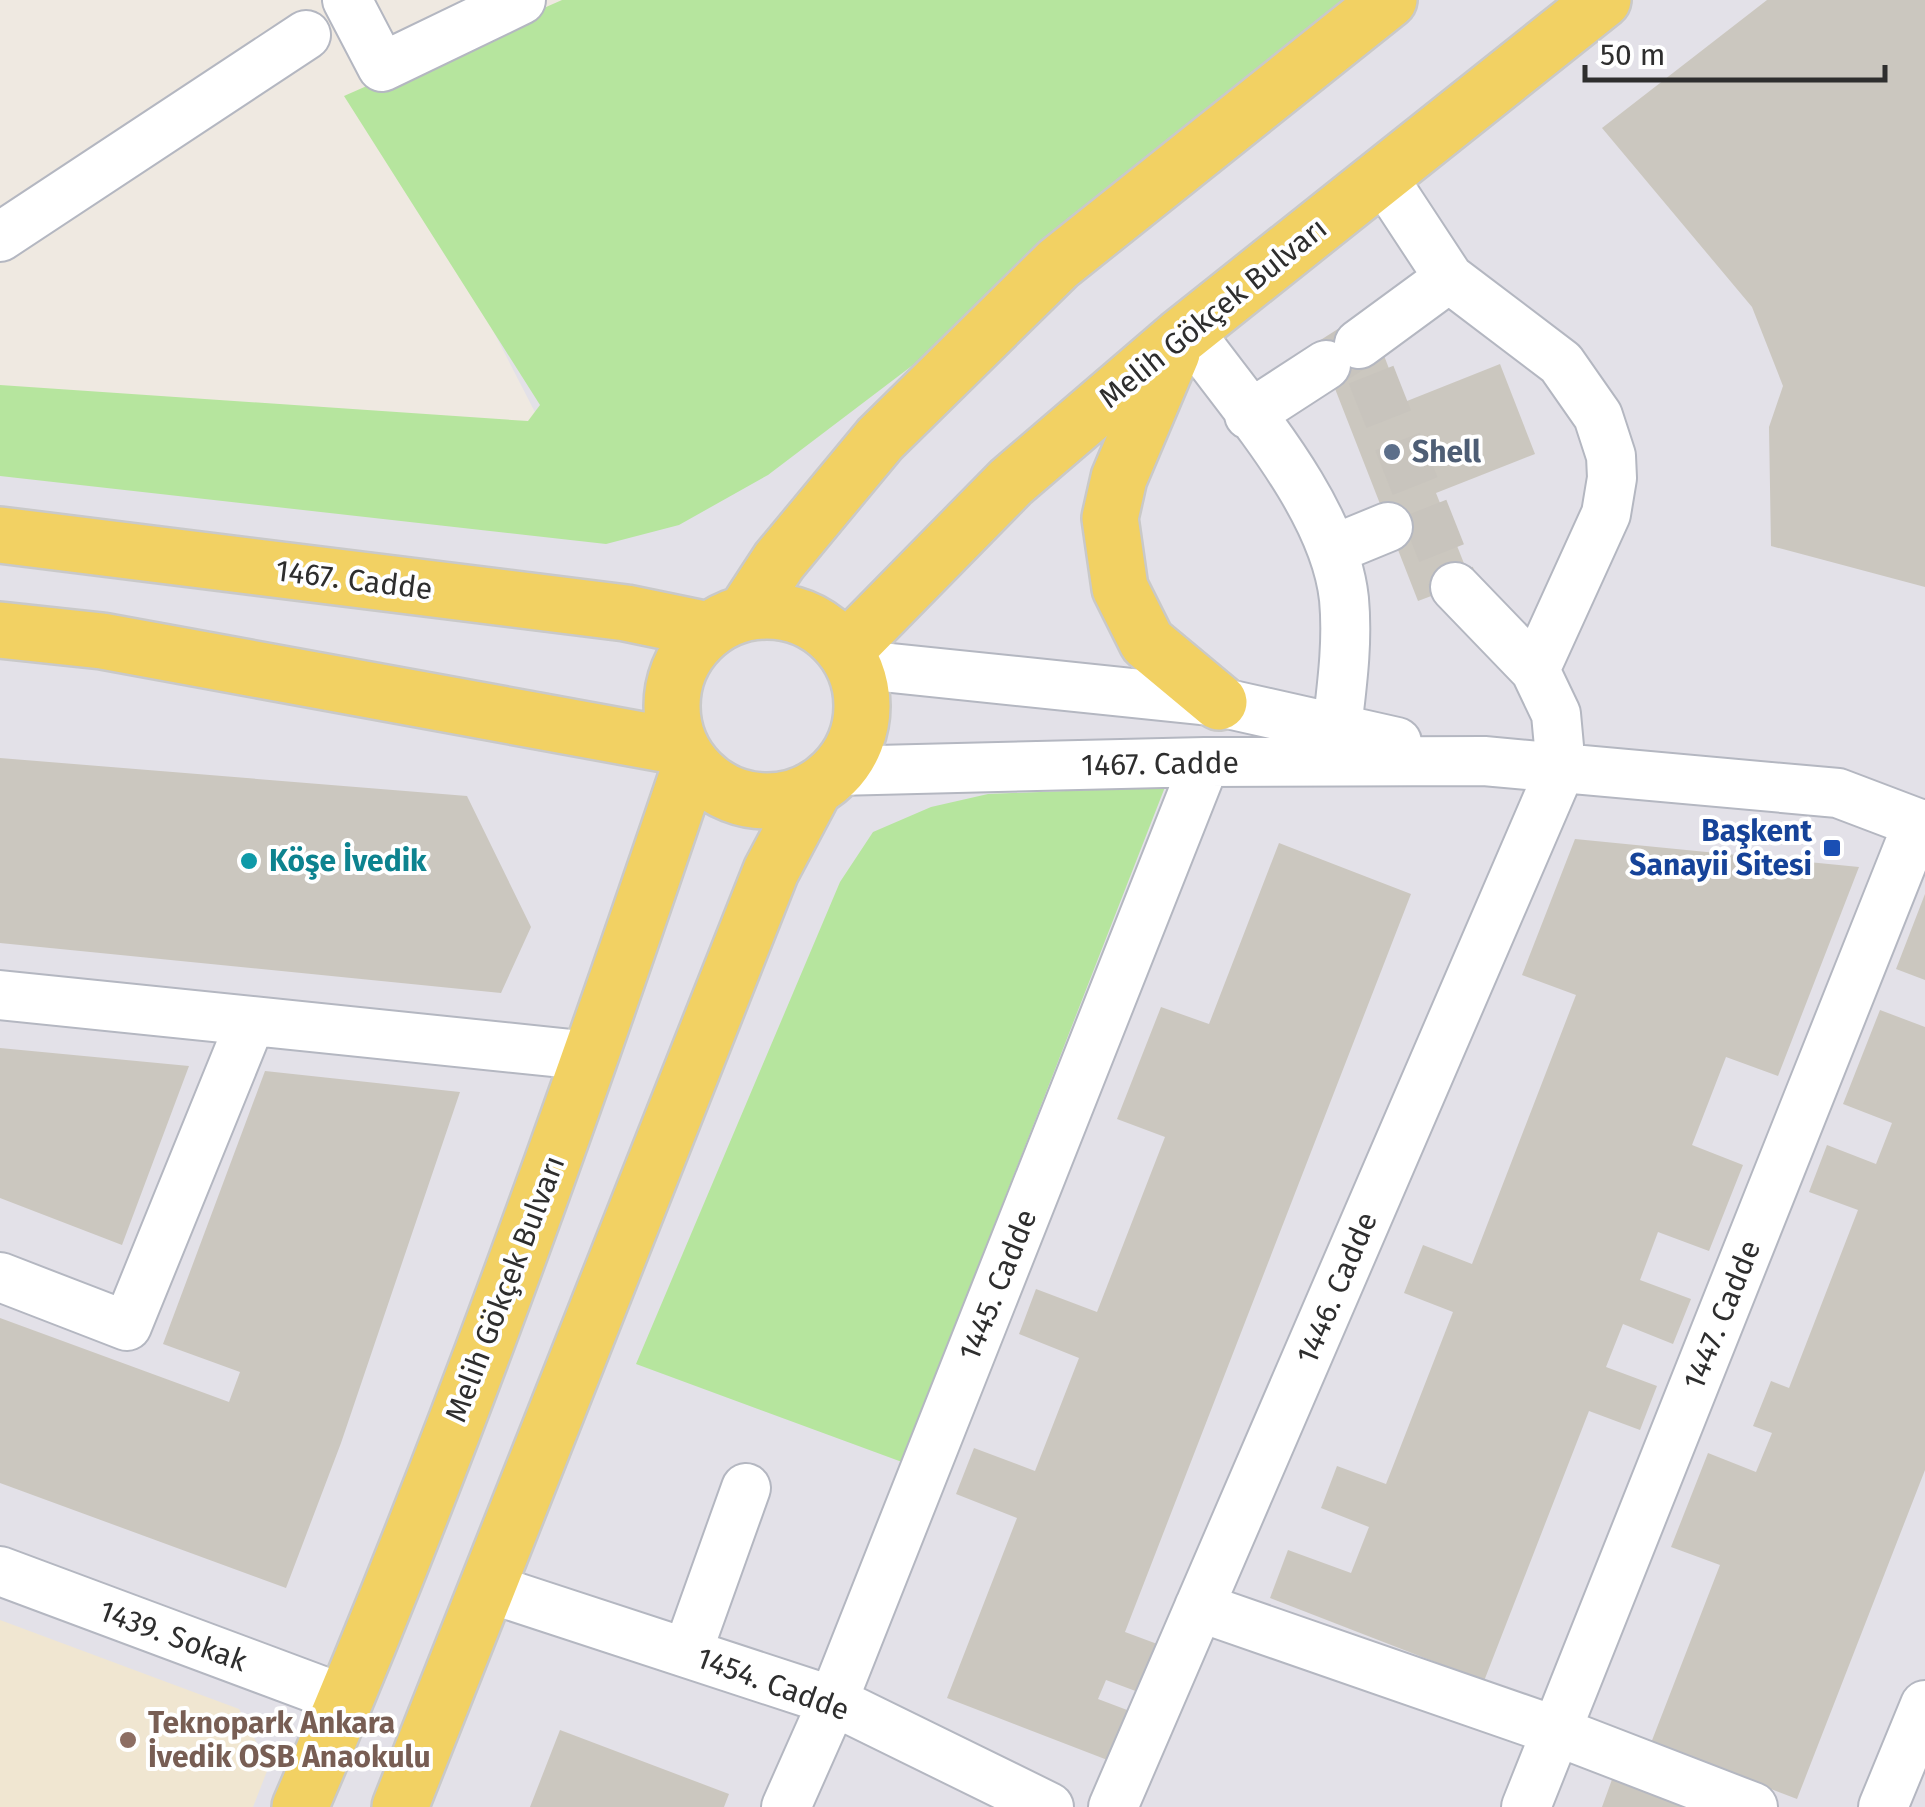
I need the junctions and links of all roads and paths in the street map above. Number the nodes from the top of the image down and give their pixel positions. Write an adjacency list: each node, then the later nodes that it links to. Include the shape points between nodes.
1 (347, 0): 2 (street, via 382,67)
2 (521, 0)
3 (1389, 0): 15 (main road, via 1058,264 880,439)
4 (1604, 0): 6 (main road, Melih Gökçek Bulvarı)
5 (306, 35): 7 (street)
6 (1382, 176): 8 (street); 9 (main road, Melih Gökçek Bulvarı)
7 (0, 237)
8 (1449, 278): 10 (street); 18 (street, via 1561,363 1598,416 1611,456 1606,514)
9 (1184, 333): 10 (street); 17 (main road, Melih Gökçek Bulvarı, via 1011,482); 19 (main road, via 1126,460 1110,518 1120,588 1147,642)
10 (1249, 415): 13 (street, via 1300,483)
11 (1388, 526): 13 (street)
12 (0, 535): 15 (main road, 1467. Cadde)
13 (1332, 550): 20 (street, via 1344,596 1346,646)
14 (1454, 587): 18 (street)
15 (726, 621): 17 (main road, 1467. Cadde, via 773,610 801,616 826,630); 21 (main road, via 690,649 678,672 673,723)
16 (0, 630): 21 (main road, 1467. Cadde, via 102,641)
17 (849, 657): 19 (street, 1467. Cadde); 25 (main road, via 860,685 859,730)
18 (1535, 670): 24 (street, via 1556,714)
19 (1219, 702): 20 (street, 1467. Cadde)
20 (1337, 728): 22 (street, 1467. Cadde)
21 (686, 756): 25 (main road, 1467. Cadde, via 704,778 739,797 778,800); 29 (main road, Melih Gökçek Bulvarı)
22 (1484, 761): 23 (street, 1467. Cadde); 24 (street, 1467. Cadde)
23 (1205, 762): 25 (street, 1467. Cadde); 37 (street, 1445. Cadde)
24 (1561, 768): 26 (street, 1467. Cadde, via 1838,793); 34 (street, 1446. Cadde)
25 (826, 779): 33 (main road, via 770,871)
26 (1921, 824): 39 (street, 1447. Cadde)
27 (0, 995): 28 (street)
28 (251, 1021): 29 (street); 30 (street, via 127,1326)
29 (591, 1056): 36 (main road, Melih Gökçek Bulvarı)
30 (0, 1277)
31 (746, 1488): 35 (street)
32 (0, 1571): 36 (street, 1439. Sokak)
33 (485, 1587): 35 (street, 1454. Cadde); 41 (main road)
34 (1199, 1607): 39 (street); 44 (street, 1446. Cadde)
35 (687, 1653): 37 (street, 1454. Cadde)
36 (346, 1700): 40 (main road, Melih Gökçek Bulvarı)
37 (832, 1701): 42 (street, 1445. Cadde); 43 (street, 1454. Cadde)
38 (1925, 1704): 47 (street)
39 (1556, 1732): 45 (street, 1447. Cadde); 46 (street)
40 (300, 1807)
41 (400, 1807)
42 (786, 1807)
43 (1050, 1807)
44 (1112, 1807)
45 (1526, 1807)
46 (1753, 1807)
47 (1883, 1807)

